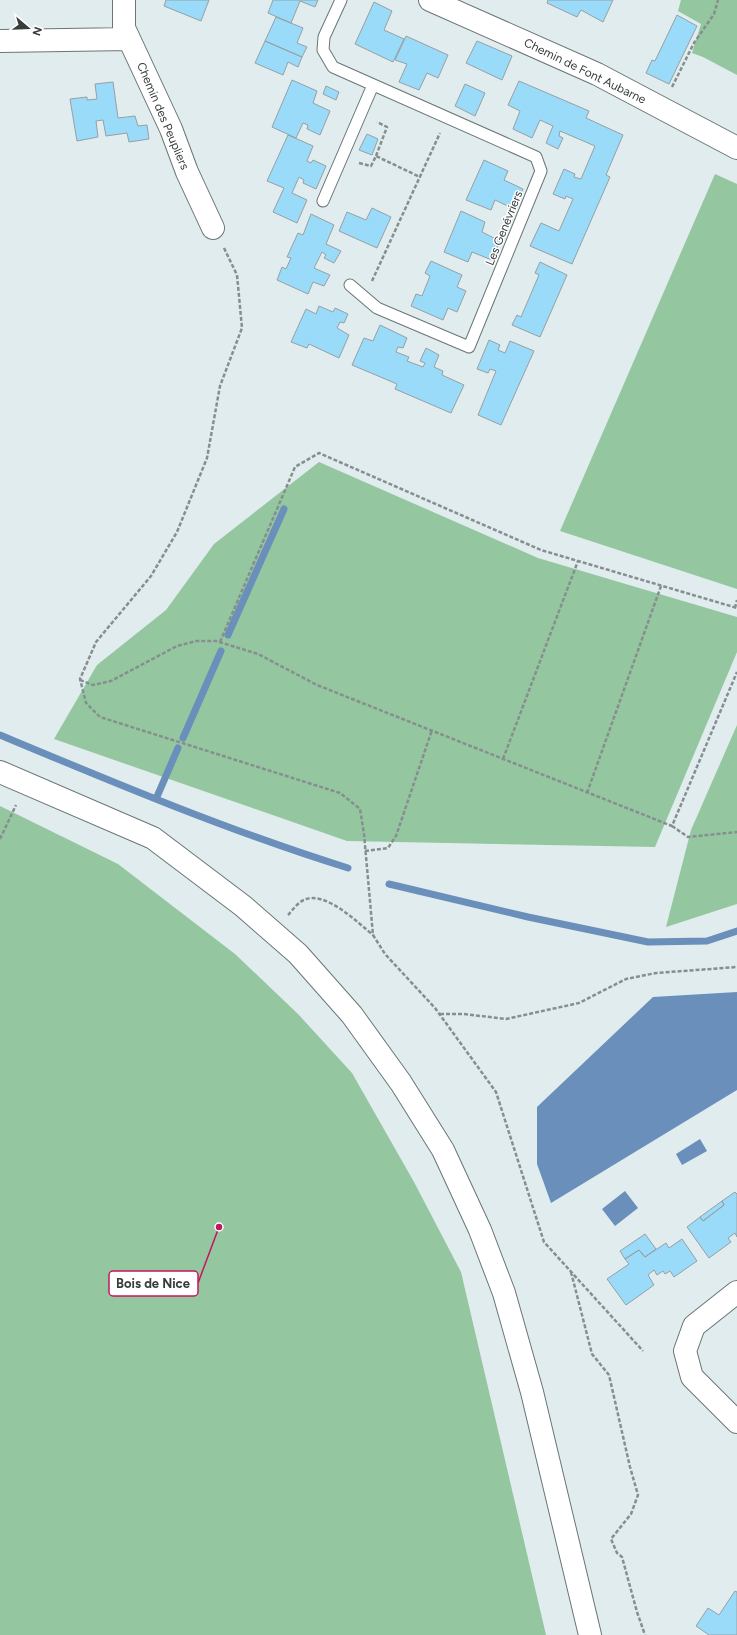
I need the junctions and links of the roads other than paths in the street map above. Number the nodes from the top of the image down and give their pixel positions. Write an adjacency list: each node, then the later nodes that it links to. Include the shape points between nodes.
1 (124, 0): 4 (street, Chemin des Peupliers, via 124,28)
2 (341, 0): 6 (lane, Les Genévriers, via 324,37 323,50 333,67)
3 (430, 0): 7 (street, Chemin de Font Aubarne, via 596,74)
4 (130, 39): 5 (street); 9 (street, Chemin des Peupliers)
5 (0, 41)
6 (373, 85): 8 (lane); 10 (lane, Les Genévriers, via 536,157 541,171 469,347 378,308)
7 (737, 148)
8 (323, 201)
9 (214, 228)
10 (350, 285)
11 (0, 772): 14 (street, via 153,838 243,906 298,954 352,1015 401,1083 442,1150 480,1230 504,1293 532,1392)
12 (737, 1292): 13 (street, via 694,1326 685,1351 692,1378)
13 (737, 1422)
14 (590, 1635)

